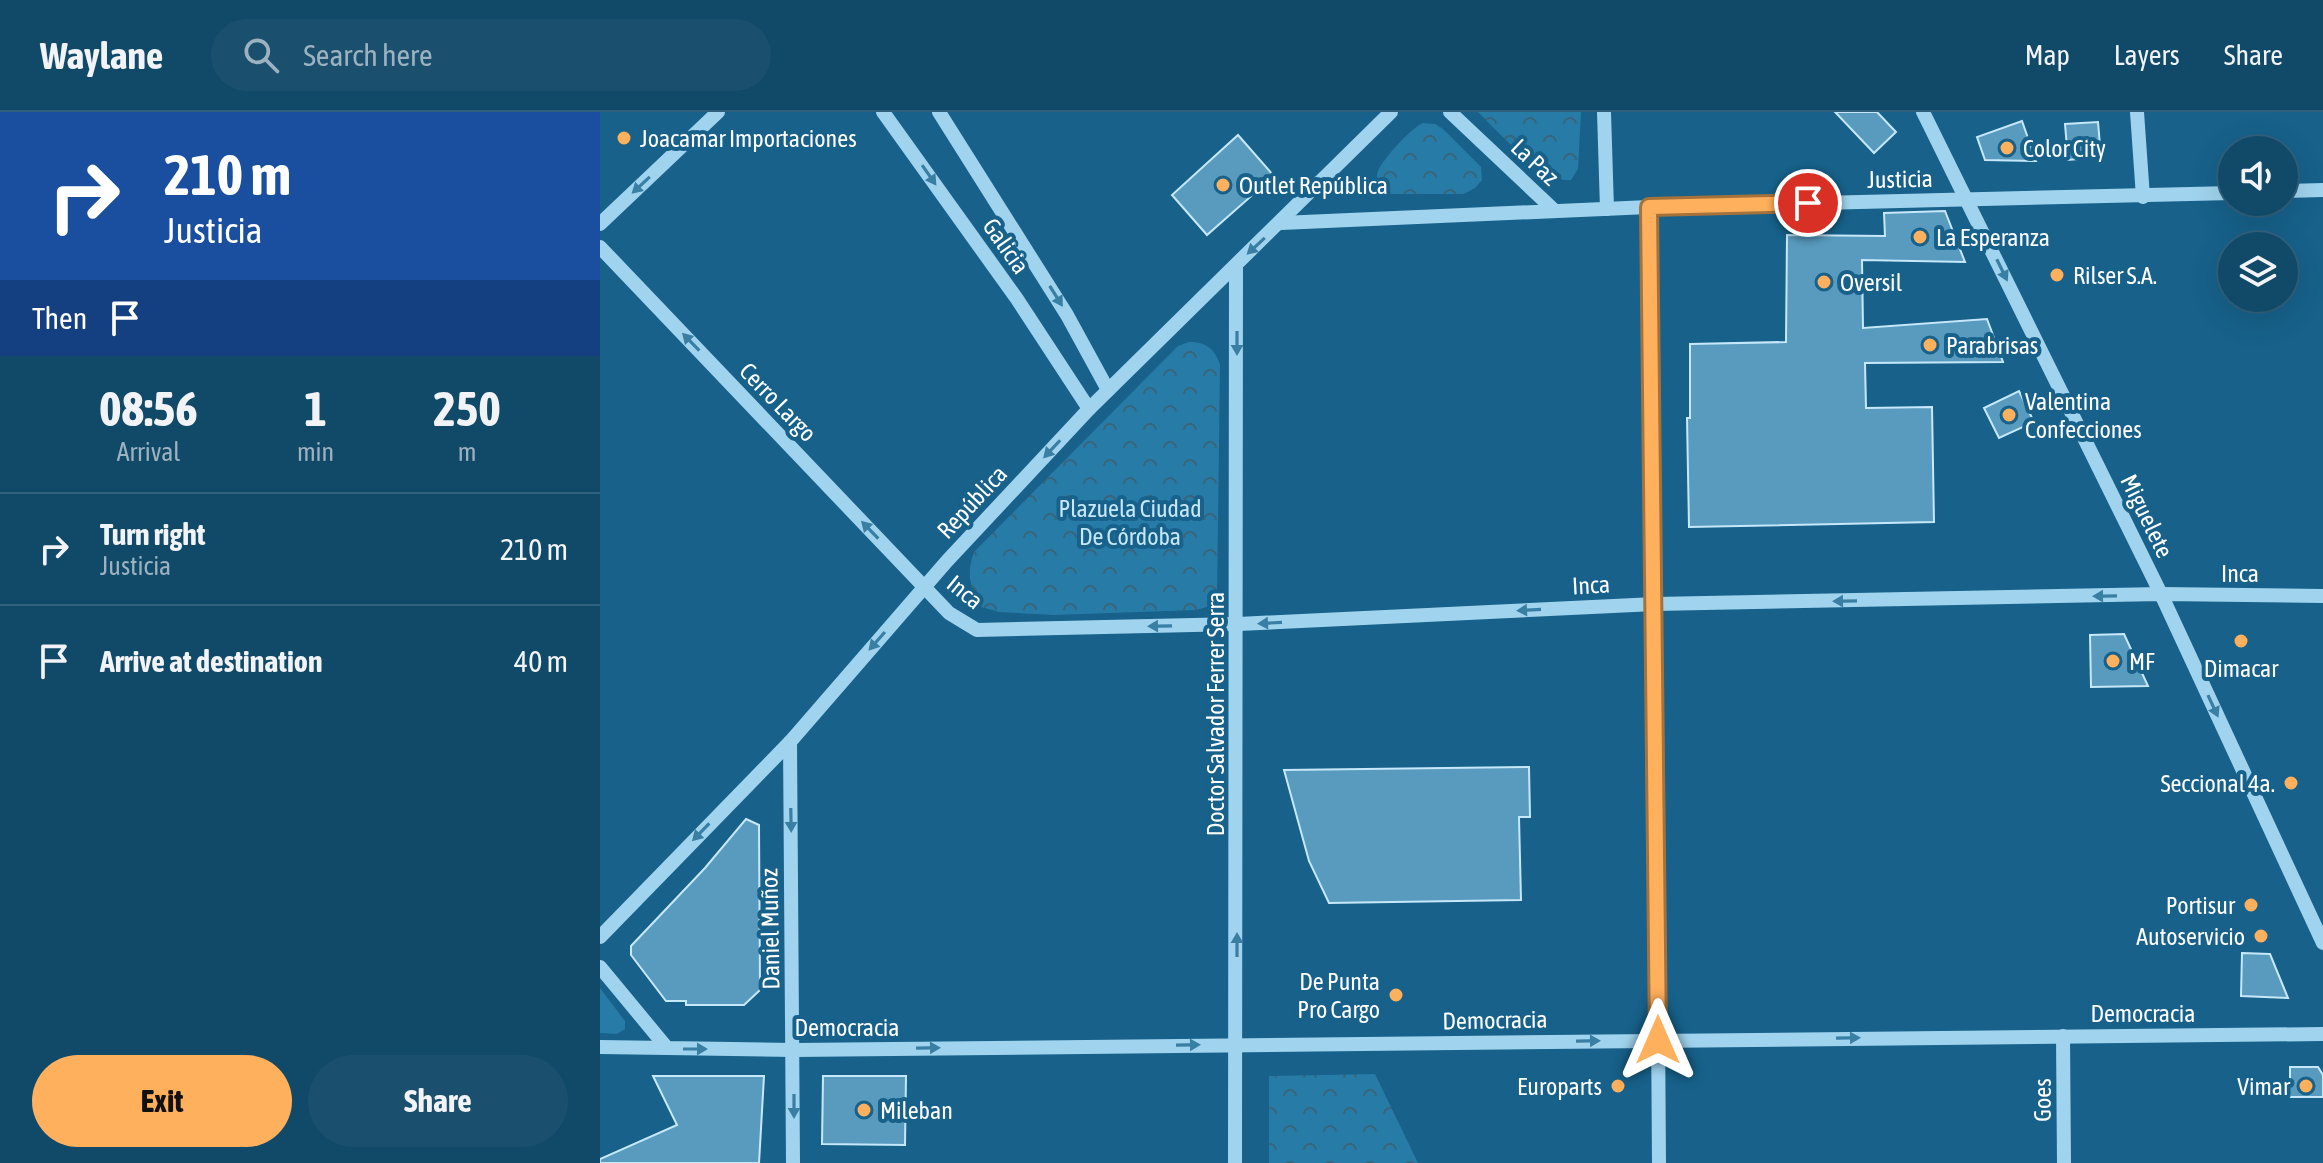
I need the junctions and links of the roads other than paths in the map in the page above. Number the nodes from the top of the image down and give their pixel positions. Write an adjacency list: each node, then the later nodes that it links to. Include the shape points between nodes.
1 (718, 112): 18 (street, one-way to 18)
2 (883, 112): 22 (street, Galicia, one-way to 22)
3 (939, 112): 21 (street, Galicia, one-way to 21)
4 (1391, 112): 17 (street, República)
5 (1450, 112): 16 (street, La Paz)
6 (1604, 112): 15 (street)
7 (1923, 112): 13 (street, Miguelete)
8 (2137, 112): 12 (street)
9 (2323, 190): 10 (street)
10 (2298, 191)
11 (2218, 194): 12 (street, Justicia)
12 (2143, 197): 13 (street, Justicia)
13 (1968, 200): 14 (street, Justicia); 24 (street, Miguelete, one-way to 24)
14 (1649, 207): 15 (street, Justicia); 26 (street)
15 (1607, 209): 16 (street, Justicia)
16 (1555, 211): 17 (street, Justicia)
17 (1281, 223): 20 (street, República, one-way to 20)
18 (600, 224)
19 (600, 247): 23 (street, Cerro Largo, one-way to 19)
20 (1236, 265): 21 (street, República); 27 (street, Doctor Salvador Ferrer Serra, one-way to 27)
21 (1108, 390): 22 (street, República)
22 (1089, 409): 23 (street, República, one-way to 23)
23 (924, 587): 27 (street, Inca, one-way to 23, via 977,630 949,613); 28 (street, República, one-way to 28)
24 (2161, 594): 25 (street, Inca); 26 (street, Inca, one-way to 26); 30 (street, Miguelete, one-way to 30)
25 (2323, 596)
26 (1655, 604): 27 (street, Inca, one-way to 27); 34 (street)
27 (1238, 624): 35 (street, Doctor Salvador Ferrer Serra, one-way to 27)
28 (790, 742): 29 (street, República, one-way to 29); 38 (street, Daniel Muñoz, one-way to 38)
29 (600, 937)
30 (2323, 943)
31 (600, 967): 37 (street)
32 (2323, 1034): 33 (street, Democracia)
33 (2063, 1036): 34 (street, Democracia, one-way to 33); 42 (street, Goes)
34 (1658, 1040): 35 (street, Democracia, one-way to 34); 41 (street)
35 (1236, 1044): 38 (street, Democracia, one-way to 35); 40 (street, Doctor Salvador Ferrer Serra)
36 (600, 1047): 37 (street, Democracia)
37 (667, 1048): 38 (street, Democracia, one-way to 38)
38 (794, 1050): 39 (street, Daniel Muñoz, one-way to 39)
39 (793, 1163)
40 (1235, 1163)
41 (1659, 1163)
42 (2064, 1163)

